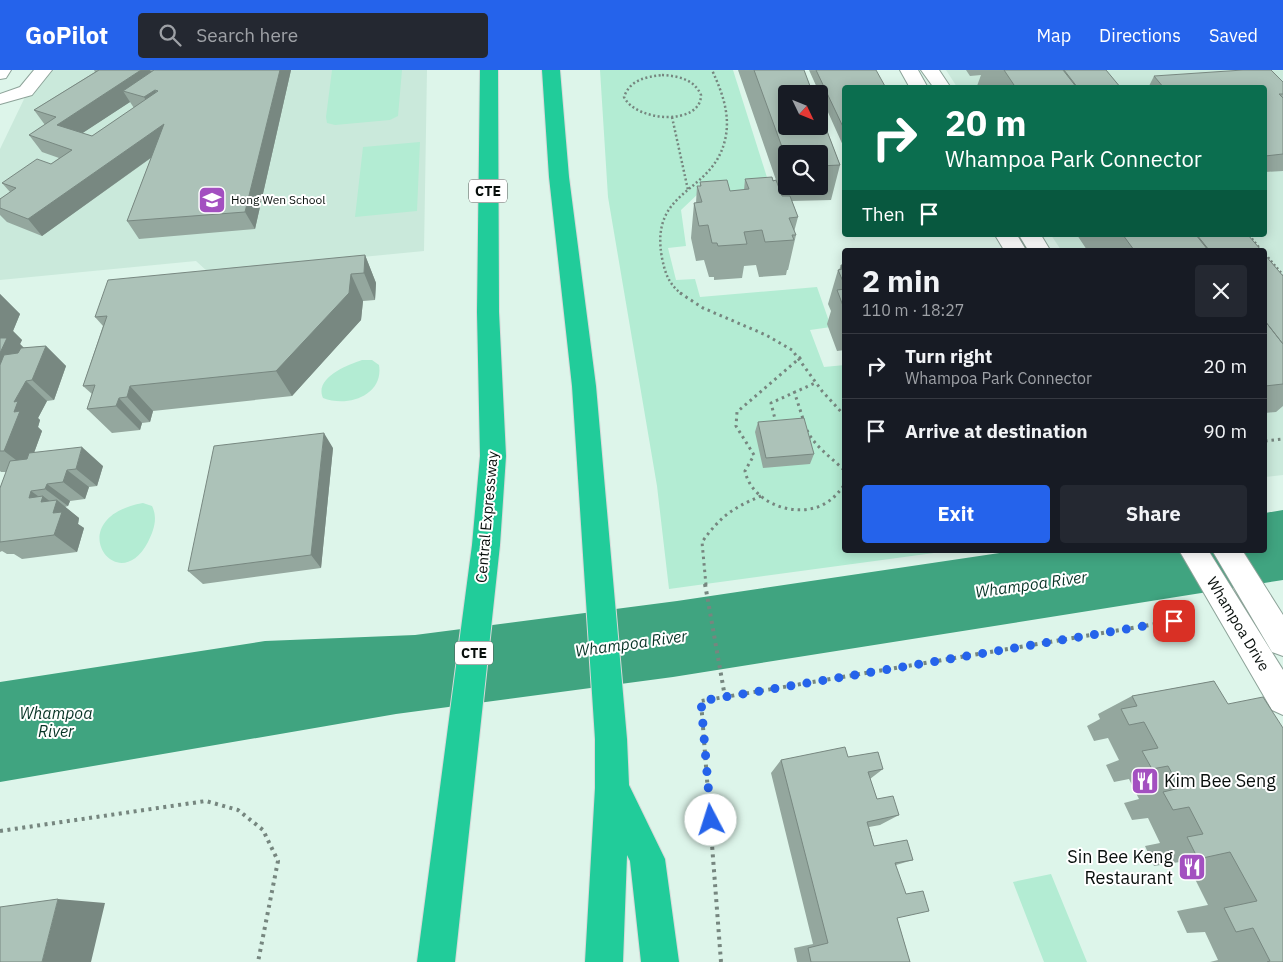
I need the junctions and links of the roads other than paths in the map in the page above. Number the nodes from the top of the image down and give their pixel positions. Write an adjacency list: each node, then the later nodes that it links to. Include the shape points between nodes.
1 (2, 70): 7 (street)
2 (42, 70): 9 (street, via 31,89 21,96)
3 (489, 70): 20 (highway, Central Expressway / CTE, via 488,312 494,456)
4 (551, 70): 10 (highway)
5 (568, 70): 10 (highway)
6 (909, 70): 8 (street)
7 (0, 74)
8 (917, 85)
9 (0, 99)
10 (560, 177): 19 (highway, via 584,386)
11 (1007, 237): 13 (street)
12 (1031, 237): 14 (street)
13 (1014, 248)
14 (1038, 248)
15 (1196, 553): 17 (street, Whampoa Drive)
16 (1227, 553): 17 (street, Whampoa Drive)
17 (1269, 638): 18 (street, Whampoa Drive)
18 (1283, 699)
19 (612, 788): 21 (highway); 22 (highway, via 647,859)
20 (436, 962)
21 (604, 962)
22 (660, 962)

